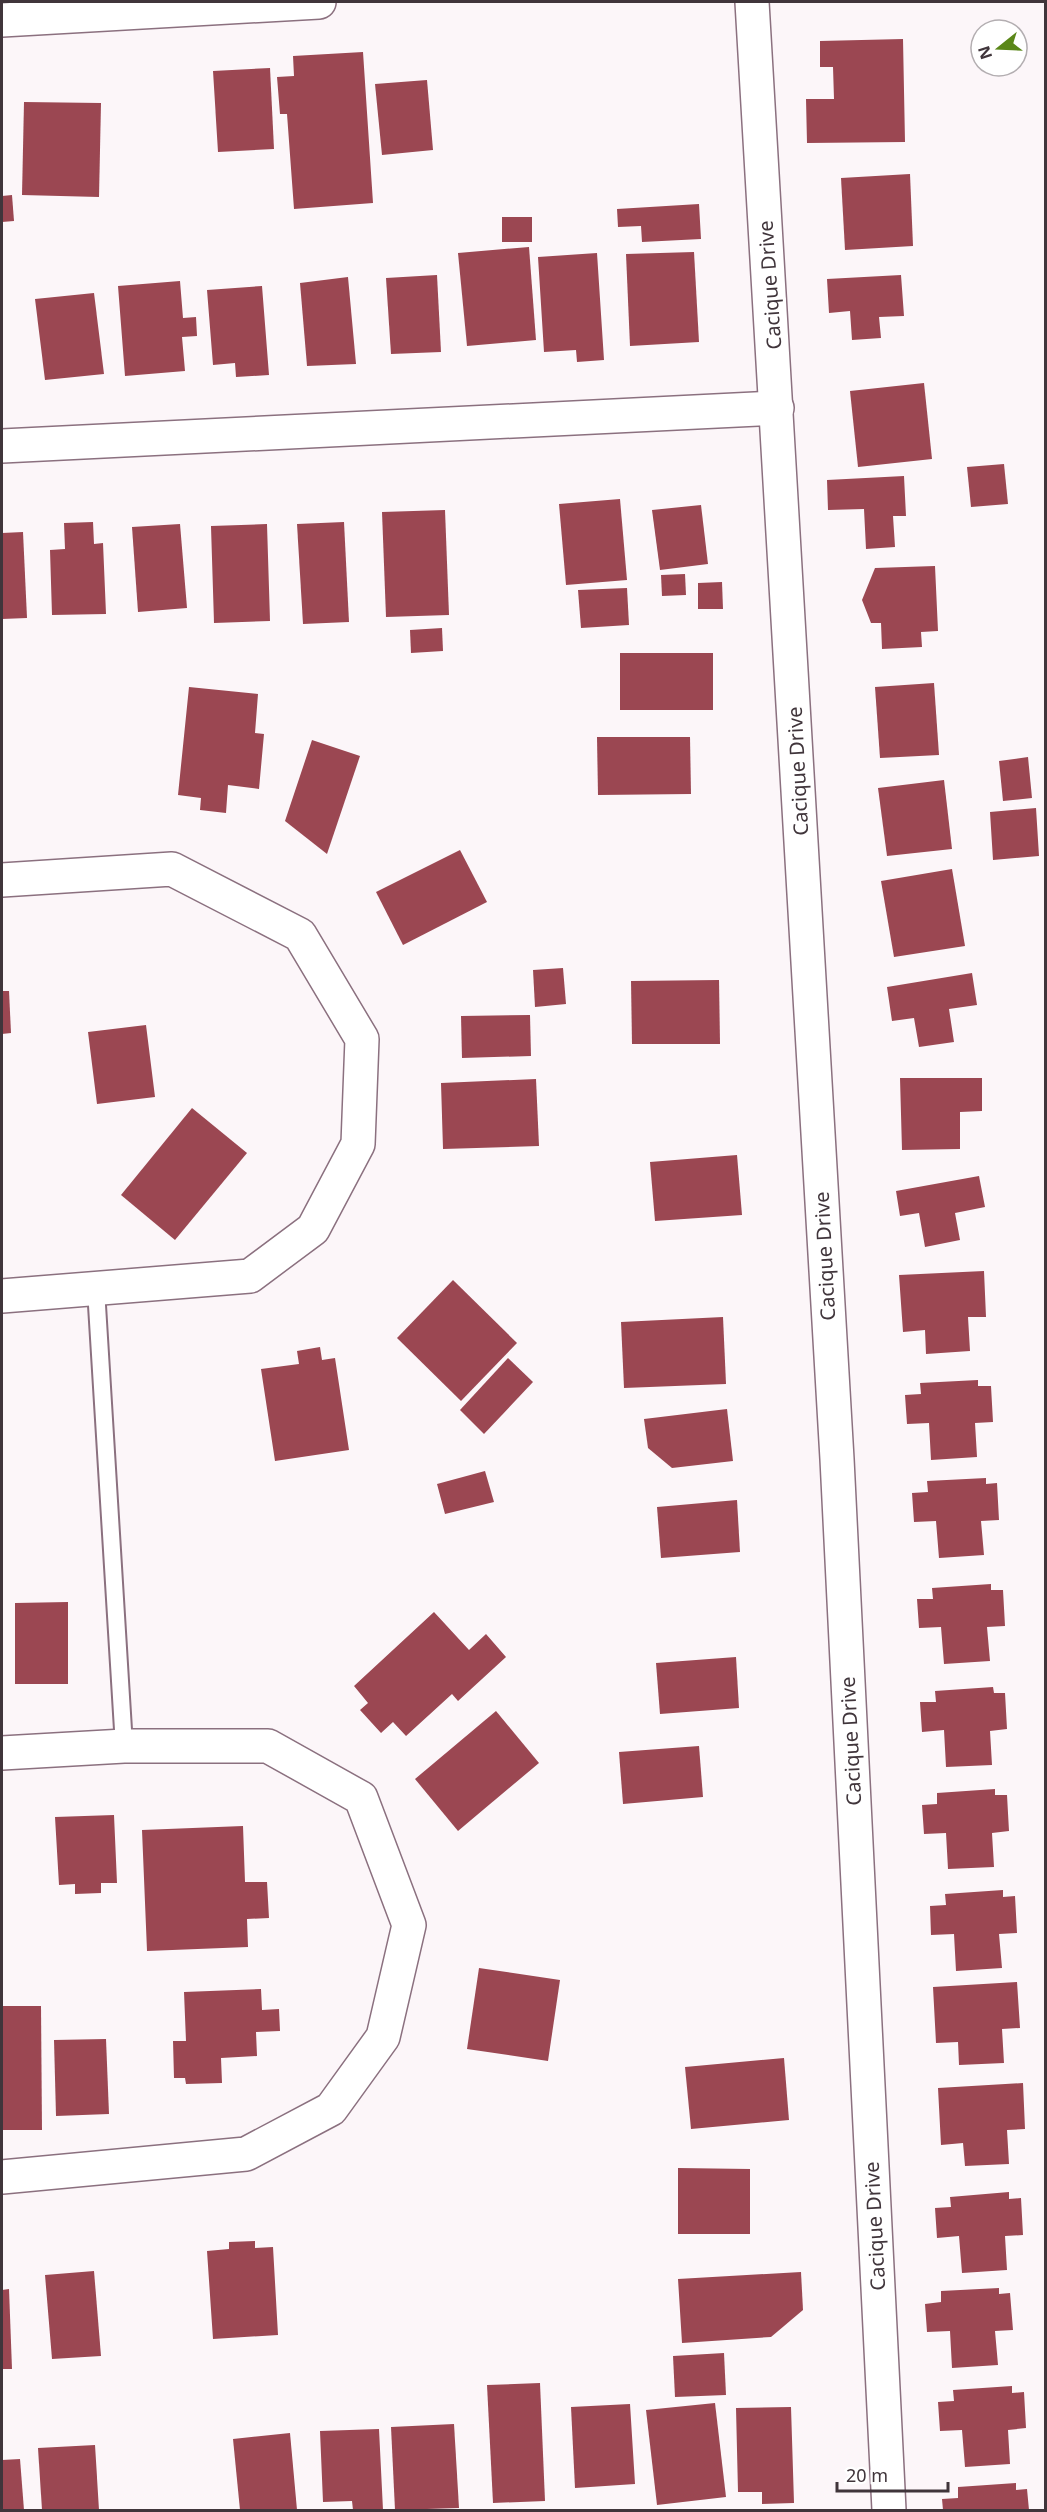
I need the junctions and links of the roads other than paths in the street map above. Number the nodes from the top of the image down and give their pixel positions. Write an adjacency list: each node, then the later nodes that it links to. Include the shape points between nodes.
1 (319, 2): 3 (street)
2 (752, 2): 4 (street, Cacique Drive)
3 (2, 20)
4 (777, 408): 5 (street); 12 (street, Cacique Drive, via 837,1459)
5 (2, 446)
6 (2, 880): 7 (street, via 172,869 300,935 362,1039 358,1144 313,1229 250,1276)
7 (96, 1289): 8 (street); 9 (lane)
8 (2, 1296)
9 (124, 1746): 10 (street); 11 (street, via 268,1746 361,1798 409,1924 383,2037 331,2109 246,2154)
10 (2, 1753)
11 (2, 2177)
12 (889, 2511)

